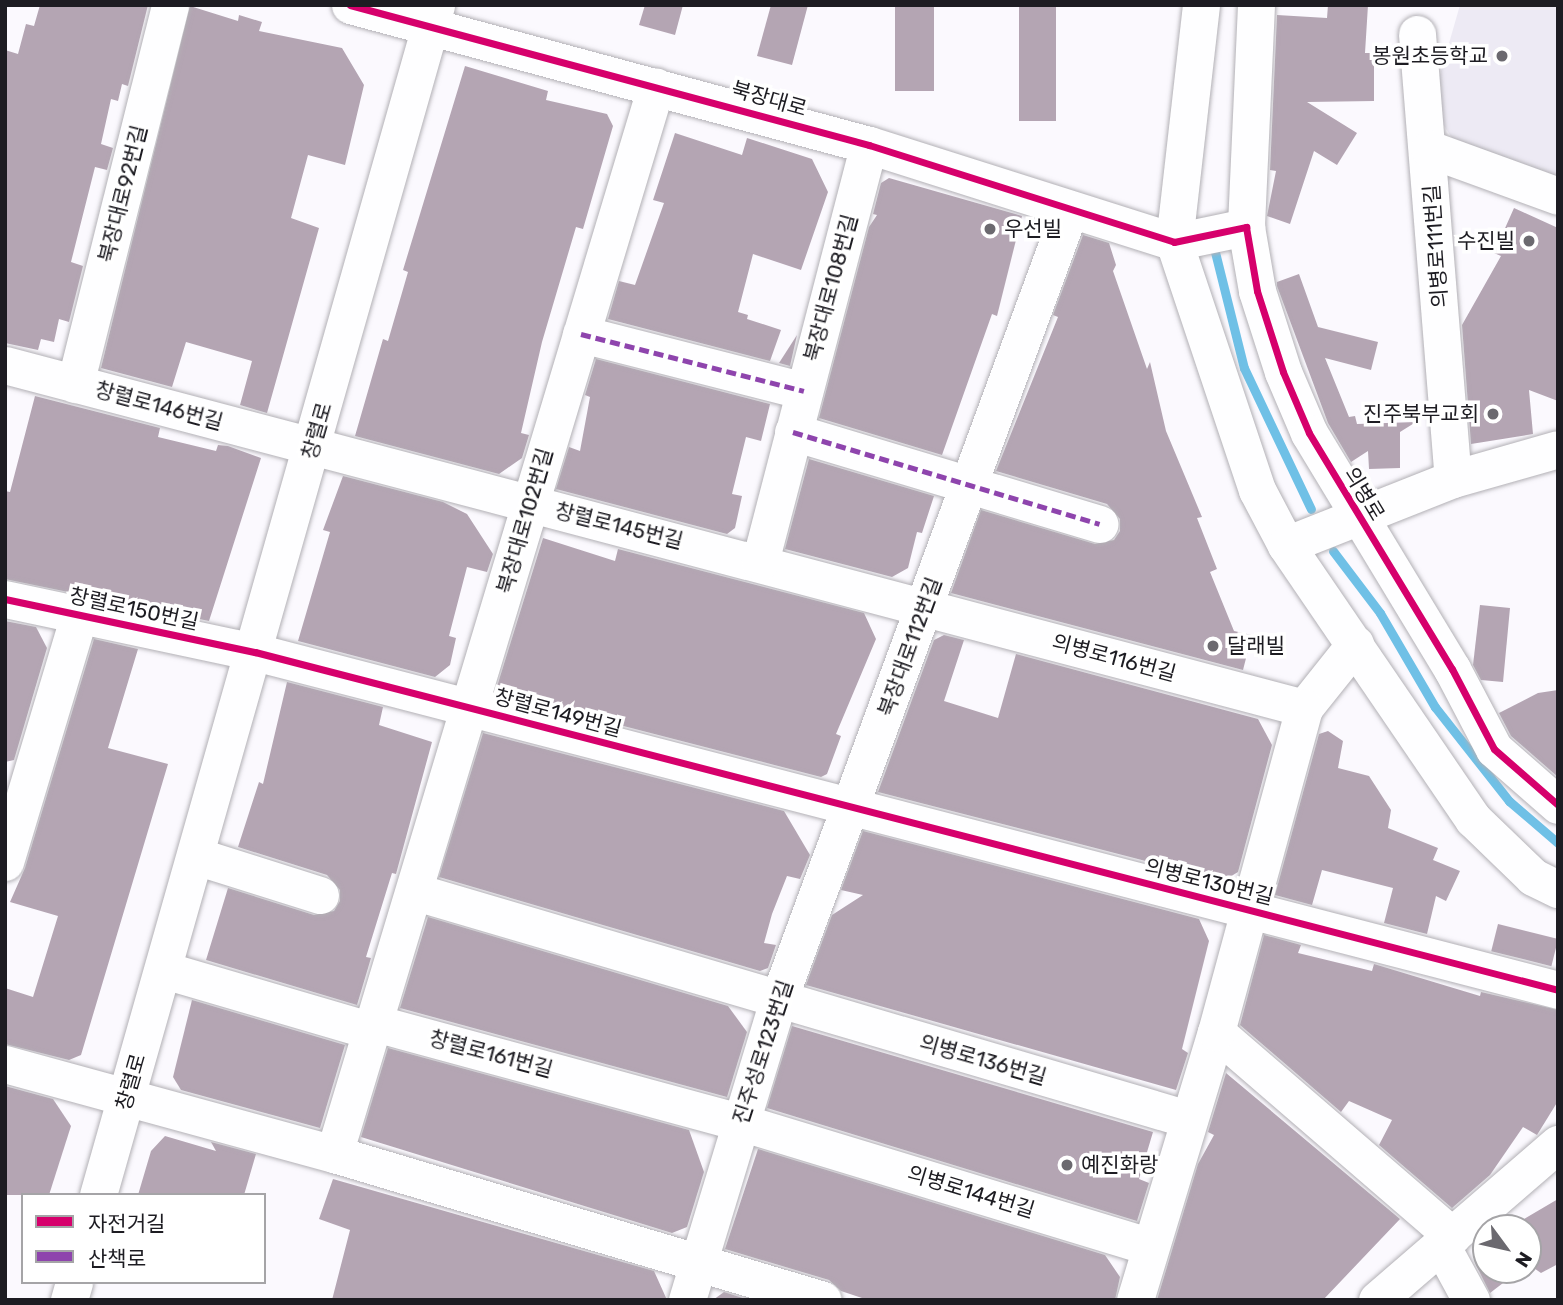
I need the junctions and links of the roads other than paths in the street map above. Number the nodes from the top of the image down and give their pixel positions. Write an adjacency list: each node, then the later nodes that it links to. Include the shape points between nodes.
1 (170, 5): 16 (street, 북장대로92번길)
2 (350, 5): 5 (street, 북장대로)
3 (1202, 5): 13 (street)
4 (1256, 5): 12 (street, 의병로)
5 (433, 16): 7 (street, 북장대로); 19 (street, 창렬로)
6 (1417, 34): 9 (street)
7 (656, 86): 8 (street, 북장대로); 14 (street, 북장대로102번길)
8 (869, 145): 11 (street, 북장대로); 17 (street, 북장대로108번길)
9 (1429, 149): 10 (street, 의병로111번길); 21 (street, 의병로111번길)
10 (1558, 196)
11 (1069, 209): 13 (street, 북장대로); 22 (street, 북장대로112번길)
12 (1246, 226): 13 (street); 24 (street, 의병로, via 1257,291 1283,373 1309,433)
13 (1174, 242): 26 (street, via 1257,490)
14 (581, 334): 17 (street); 23 (street, 북장대로102번길)
15 (5, 365): 16 (street, 창렬로146번길)
16 (75, 384): 19 (street, 창렬로146번길)
17 (804, 391): 18 (street, 북장대로108번길)
18 (793, 432): 22 (street); 27 (street, 북장대로108번길)
19 (313, 447): 23 (street, 창렬로145번길); 32 (street, 창렬로)
20 (1558, 449): 21 (street)
21 (1453, 479): 24 (street)
22 (969, 485): 25 (street); 29 (street, 북장대로112번길)
23 (530, 503): 27 (street, 창렬로145번길); 33 (street, 북장대로102번길)
24 (1357, 517): 26 (street); 36 (street, 의병로, via 1452,670 1494,748)
25 (1100, 524)
26 (1286, 545): 31 (street)
27 (760, 562): 29 (street, 창렬로145번길)
28 (5, 599): 30 (street, 창렬로150번길)
29 (924, 608): 34 (street, 의병로116번길); 37 (street, 북장대로112번길)
30 (79, 615): 32 (street, 창렬로150번길); 35 (street, 창렬로150번길)
31 (1355, 644): 34 (street); 40 (street, via 1473,819 1533,877)
32 (255, 652): 33 (street, 창렬로149번길); 38 (street, 창렬로)
33 (471, 708): 37 (street, 창렬로149번길); 41 (street, 창렬로149번길)
34 (1304, 708): 43 (street)
35 (18, 776): 39 (street, 창렬로150번길)
36 (1558, 805)
37 (851, 809): 43 (street, 의병로130번길); 46 (street, 진주성로123번길)
38 (196, 856): 42 (street); 44 (street, 창렬로)
39 (5, 862)
40 (1558, 889)
41 (416, 892): 46 (street); 47 (street, 창렬로149번길)
42 (320, 895)
43 (1250, 910): 45 (street, 의병로130번길); 48 (street)
44 (163, 970): 47 (street); 50 (street, 창렬로)
45 (1558, 990)
46 (778, 1001): 51 (street, 의병로136번길); 52 (street, 진주성로123번길)
47 (373, 1027): 52 (street, 창렬로161번길); 54 (street)
48 (1216, 1032): 51 (street); 56 (street)
49 (5, 1064): 50 (street)
50 (126, 1098): 54 (street); 55 (street, 창렬로)
51 (1188, 1119): 57 (street)
52 (740, 1122): 57 (street, 의병로144번길); 58 (street, 진주성로123번길)
53 (1558, 1144): 56 (street)
54 (334, 1154): 58 (street)
55 (99, 1193)
56 (1447, 1241): 62 (street); 63 (street)
57 (1148, 1246): 61 (street)
58 (697, 1264): 59 (street, 진주성로123번길); 60 (street)
59 (687, 1300)
60 (823, 1300)
61 (1135, 1300)
62 (1377, 1300)
63 (1471, 1300)

